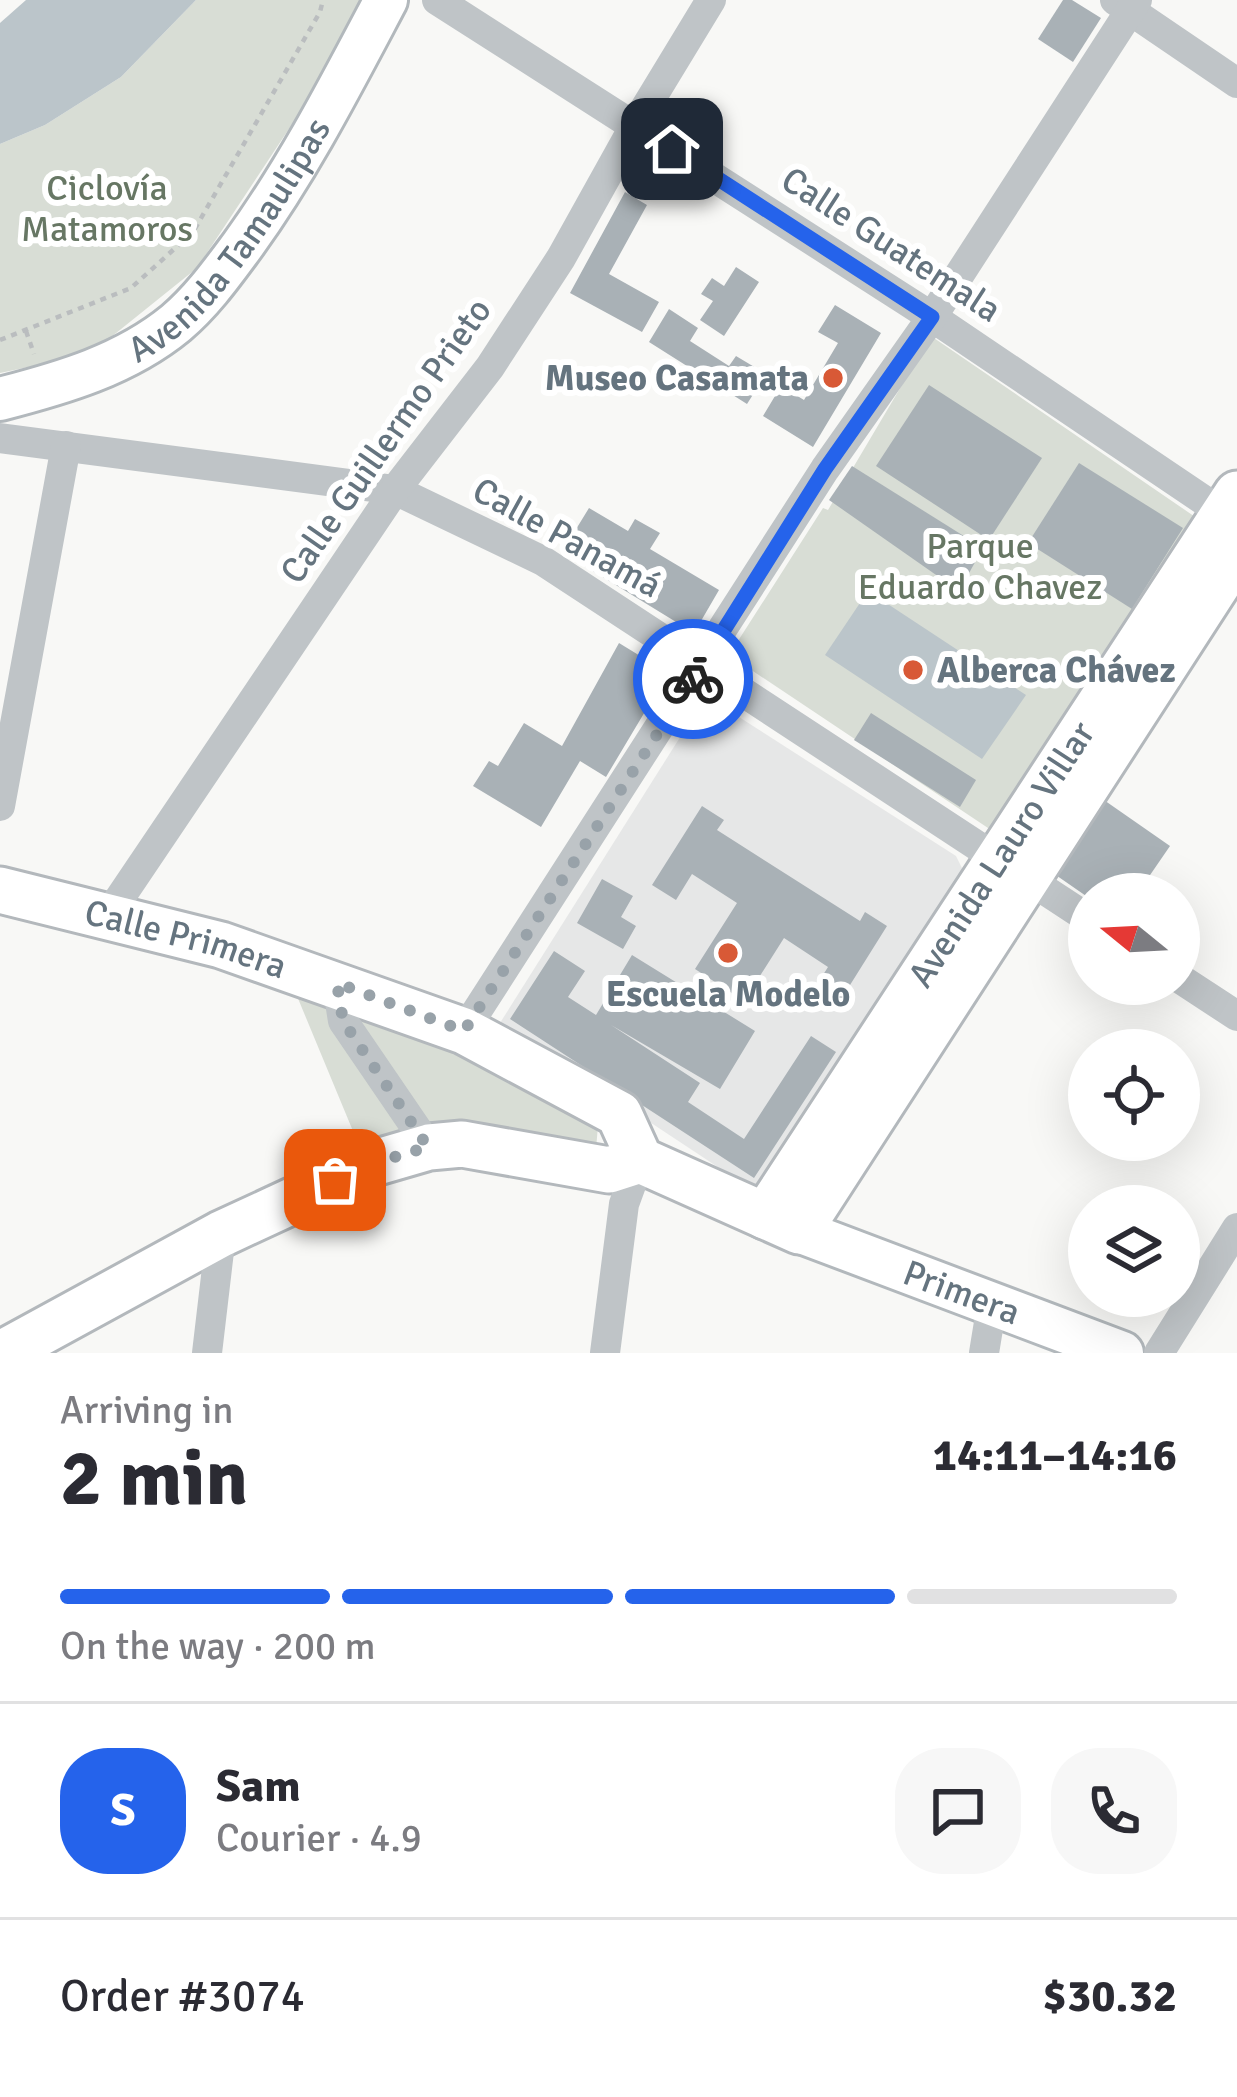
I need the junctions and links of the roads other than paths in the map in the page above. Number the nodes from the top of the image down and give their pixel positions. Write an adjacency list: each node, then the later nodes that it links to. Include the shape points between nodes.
1 (386, 0): 8 (street, Avenida Tamaulipas, via 273,203 213,285 143,345 102,368)
2 (437, 0): 6 (street, Calle Guatemala)
3 (711, 0): 6 (street, Calle Guillermo Prieto)
4 (1128, 3): 5 (street); 7 (street)
5 (1237, 82)
6 (634, 125): 7 (street, Calle Guatemala); 11 (street, Calle Guillermo Prieto, via 502,349)
7 (932, 317): 12 (street, Calle Guatemala); 13 (street)
8 (0, 399)
9 (0, 438): 10 (street, Calle Panamá)
10 (66, 446): 11 (street, Calle Panamá); 14 (street)
11 (395, 490): 13 (street, Calle Panamá, via 543,561); 18 (street, Calle Guillermo Prieto)
12 (1234, 521): 15 (main road, Avenida Lauro Villar)
13 (704, 663): 15 (street, Calle Panamá); 22 (street)
14 (0, 806)
15 (1012, 868): 17 (street, Calle Panamá); 25 (main road, Avenida Lauro Villar)
16 (0, 890): 18 (main road, Calle Primera)
17 (1068, 905)
18 (107, 917): 19 (main road, Calle Primera)
19 (337, 983): 22 (main road, Calle Primera); 23 (street, via 343,1021)
20 (1200, 992): 21 (street)
21 (1237, 1016)
22 (464, 1031): 24 (main road, Calle Primera, via 619,1114)
23 (428, 1147): 24 (main road, via 462,1144 609,1170); 27 (main road, via 374,1163)
24 (640, 1160): 25 (main road); 31 (street, via 624,1204)
25 (782, 1223): 28 (street, Primera)
26 (1237, 1228): 34 (street)
27 (221, 1234): 29 (main road); 30 (street)
28 (992, 1304): 32 (street); 33 (street, Primera)
29 (3, 1353)
30 (206, 1353)
31 (605, 1353)
32 (985, 1353)
33 (1122, 1353)
34 (1159, 1353)

